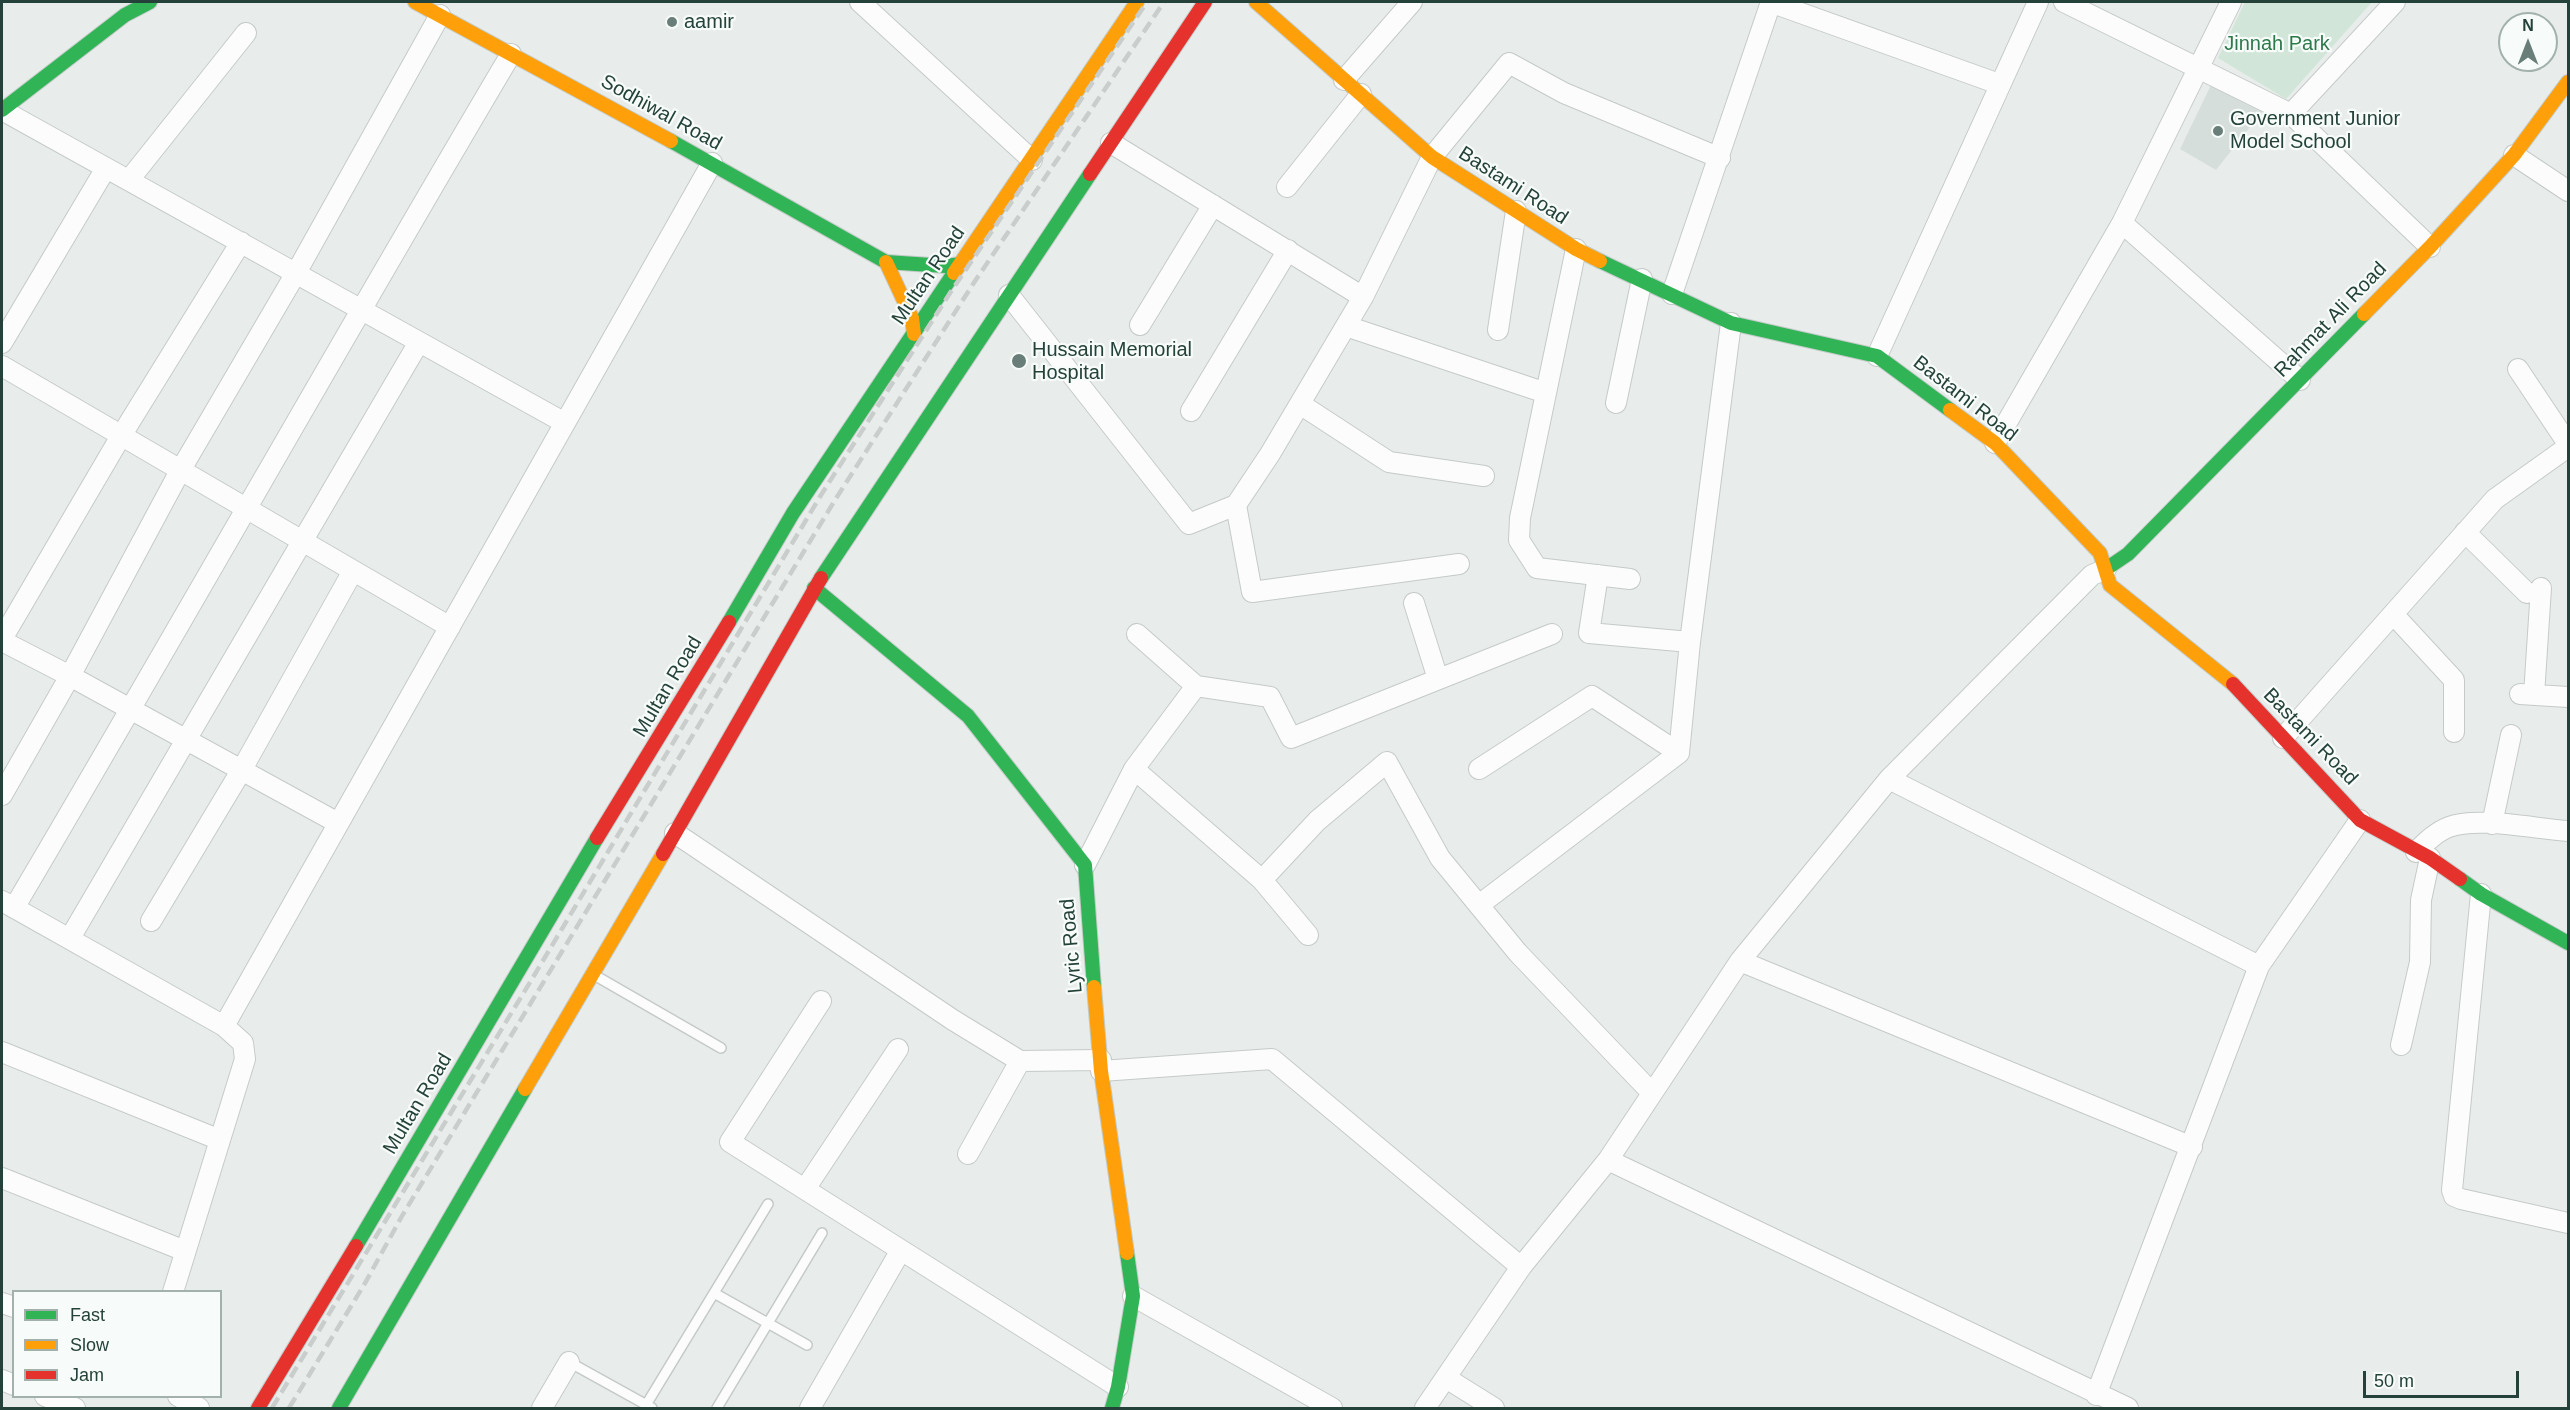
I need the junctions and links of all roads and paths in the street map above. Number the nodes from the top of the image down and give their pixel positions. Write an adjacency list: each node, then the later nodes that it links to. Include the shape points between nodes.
1 (150, 2): 21 (street, via 125,15)
2 (415, 2): 13 (street, Sodhiwal Road)
3 (860, 2): 27 (street)
4 (1137, 2): 27 (street, Multan Road)
5 (1205, 2): 23 (street)
6 (1256, 2): 17 (street, Bastami Road)
7 (1412, 2): 17 (street)
8 (1771, 2): 19 (street); 26 (street)
9 (2038, 2): 19 (street)
10 (2064, 2): 16 (street)
11 (2230, 2): 16 (street)
12 (2395, 2): 22 (street)
13 (440, 15): 15 (street, Sodhiwal Road); 42 (street)
14 (246, 33): 30 (street)
15 (512, 54): 28 (street, Sodhiwal Road); 47 (street)
16 (2199, 68): 22 (street); 35 (street)
17 (1344, 80): 20 (street, Bastami Road)
18 (2568, 82): 24 (street, Rahmat Ali Road)
19 (1999, 84): 55 (street)
20 (1361, 94): 25 (street, Bastami Road); 31 (street)
21 (2, 110): 29 (street)
22 (2291, 114): 37 (street)
23 (1111, 143): 33 (street); 45 (street)
24 (2514, 155): 32 (street); 37 (street, Rahmat Ali Road)
25 (1432, 158): 26 (street, via 1509,63 1564,93); 34 (street, Bastami Road); 46 (street)
26 (1720, 158): 44 (street)
27 (1032, 160): 41 (street, Multan Road)
28 (712, 163): 40 (street, Sodhiwal Road); 63 (street)
29 (106, 168): 30 (street); 54 (street)
30 (129, 180): 36 (street)
31 (1287, 187)
32 (2568, 191)
33 (1213, 205): 39 (street); 49 (street)
34 (1516, 211): 38 (street, Bastami Road); 51 (street)
35 (2122, 223): 58 (street); 65 (street)
36 (241, 242): 42 (street); 64 (street)
37 (2430, 247): 58 (street, Rahmat Ali Road)
38 (1576, 249): 43 (street, Bastami Road); 59 (street)
39 (1288, 250): 46 (street); 62 (street)
40 (886, 262): 41 (street, Sodhiwal Road); 52 (street, via 912,318)
41 (961, 264): 52 (street, Multan Road)
42 (296, 273): 47 (street); 67 (street)
43 (1642, 279): 44 (street, Bastami Road); 60 (street)
44 (1672, 294): 48 (street, Bastami Road)
45 (1009, 295): 69 (street, via 1189,524); 78 (street)
46 (1363, 297): 50 (street)
47 (360, 309): 53 (street); 70 (street)
48 (1731, 323): 55 (street, Bastami Road); 85 (street)
49 (1140, 324)
50 (1346, 326): 59 (street); 61 (street)
51 (1498, 330)
52 (914, 334): 155 (street, Multan Road, via 793,513)
53 (419, 342): 63 (street); 72 (street)
54 (2, 343)
55 (1877, 356): 65 (street, Bastami Road)
56 (2, 366): 64 (street)
57 (2518, 369): 66 (street)
58 (2300, 380): 74 (street, Rahmat Ali Road, via 2128,554)
59 (1546, 393): 76 (street, via 1519,540 1537,568)
60 (1616, 403)
61 (1300, 404): 68 (street, via 1389,462); 69 (street)
62 (1191, 411)
63 (565, 423): 81 (street)
64 (121, 436): 67 (street); 84 (street)
65 (1995, 443): 74 (street, Bastami Road, via 2100,553)
66 (2568, 446): 71 (street, via 2495,499)
67 (180, 471): 70 (street); 86 (street)
68 (1484, 476)
69 (1236, 505): 73 (street, via 1252,592)
70 (248, 509): 72 (street); 90 (street)
71 (2465, 532): 80 (street); 89 (street, via 2534,590 2527,694)
72 (304, 542): 75 (street); 94 (street)
73 (1459, 564)
74 (2106, 569): 93 (street, Bastami Road, via 2110,585 2229,681); 99 (street, via 2092,575)
75 (353, 571): 81 (street); 98 (street)
76 (1598, 575): 77 (street); 85 (street, via 1589,633)
77 (1630, 579)
78 (814, 588): 105 (street); 107 (street, via 968,716)
79 (1414, 603): 87 (street)
80 (2393, 614): 91 (street, via 2454,680); 93 (street)
81 (450, 627): 102 (street)
82 (1137, 634): 88 (street)
83 (1552, 634): 87 (street)
84 (2, 640): 86 (street)
85 (1690, 642): 95 (street)
86 (70, 676): 90 (street); 100 (street)
87 (1438, 679): 88 (street, via 1291,738 1270,697)
88 (1196, 686): 96 (street)
89 (2568, 697)
90 (131, 710): 94 (street); 110 (street)
91 (2454, 732)
92 (2511, 735): 103 (street)
93 (2283, 738): 101 (street, Bastami Road)
94 (188, 741): 98 (street); 114 (street)
95 (1679, 753): 97 (street, via 1592,696); 111 (street)
96 (1134, 769): 107 (street); 108 (street)
97 (1479, 769)
98 (241, 771): 102 (street); 112 (street)
99 (1888, 779): 116 (street); 117 (street)
100 (2, 795)
101 (2360, 820): 106 (street, Bastami Road); 117 (street)
102 (338, 824): 120 (street)
103 (2492, 824): 104 (street); 106 (street, via 2470,821 2448,827 2428,839)
104 (2568, 831)
105 (675, 833): 118 (street); 125 (street)
106 (2423, 855): 109 (street, Bastami Road); 121 (street, via 2420,962)
107 (1085, 865): 126 (street, Lyric Road)
108 (1262, 880): 111 (street, via 1317,821 1387,762 1440,858); 113 (street)
109 (2481, 894): 115 (street, Bastami Road); 135 (street, via 2452,1190 2461,1199)
110 (8, 905): 114 (street)
111 (1479, 905): 127 (street, via 1518,953)
112 (152, 921)
113 (1308, 935)
114 (70, 938): 120 (street)
115 (2568, 943)
116 (1740, 961): 127 (street); 129 (street)
117 (2259, 966): 129 (street)
118 (592, 973): 122 (lane); 156 (street)
119 (821, 1001): 133 (street, via 730,1142)
120 (224, 1026): 128 (street, via 243,1043 245,1059)
121 (2401, 1045)
122 (721, 1048)
123 (898, 1049): 133 (street)
124 (2, 1052): 128 (street)
125 (1020, 1061): 126 (street); 130 (street)
126 (1101, 1065): 139 (street, via 1272,1059); 142 (street, Lyric Road)
127 (1652, 1094): 131 (street)
128 (220, 1140): 138 (street)
129 (2192, 1147): 150 (street)
130 (968, 1154)
131 (1608, 1160): 139 (street); 150 (street)
132 (2, 1178): 138 (street)
133 (805, 1189): 137 (street)
134 (768, 1204): 141 (lane)
135 (2568, 1223)
136 (822, 1233): 143 (lane)
137 (901, 1250): 147 (street); 159 (street)
138 (185, 1251): 140 (street)
139 (1521, 1267): 146 (street)
140 (173, 1290)
141 (714, 1293): 143 (lane); 152 (lane)
142 (1134, 1296): 147 (street, Lyric Road); 151 (street)
143 (768, 1323): 144 (lane); 158 (lane)
144 (807, 1345)
145 (569, 1362): 152 (lane); 157 (street)
146 (1446, 1378): 162 (street); 163 (street)
147 (1118, 1387): 160 (street, Lyric Road)
148 (50, 1398): 153 (street)
149 (182, 1398): 154 (street)
150 (2092, 1399): 164 (street)
151 (1308, 1403): 161 (street)
152 (649, 1407)
153 (75, 1408)
154 (199, 1408)
155 (258, 1408)
156 (339, 1408)
157 (542, 1408)
158 (717, 1408)
159 (810, 1408)
160 (1113, 1408)
161 (1332, 1408)
162 (1425, 1408)
163 (1494, 1408)
164 (2128, 1408)

